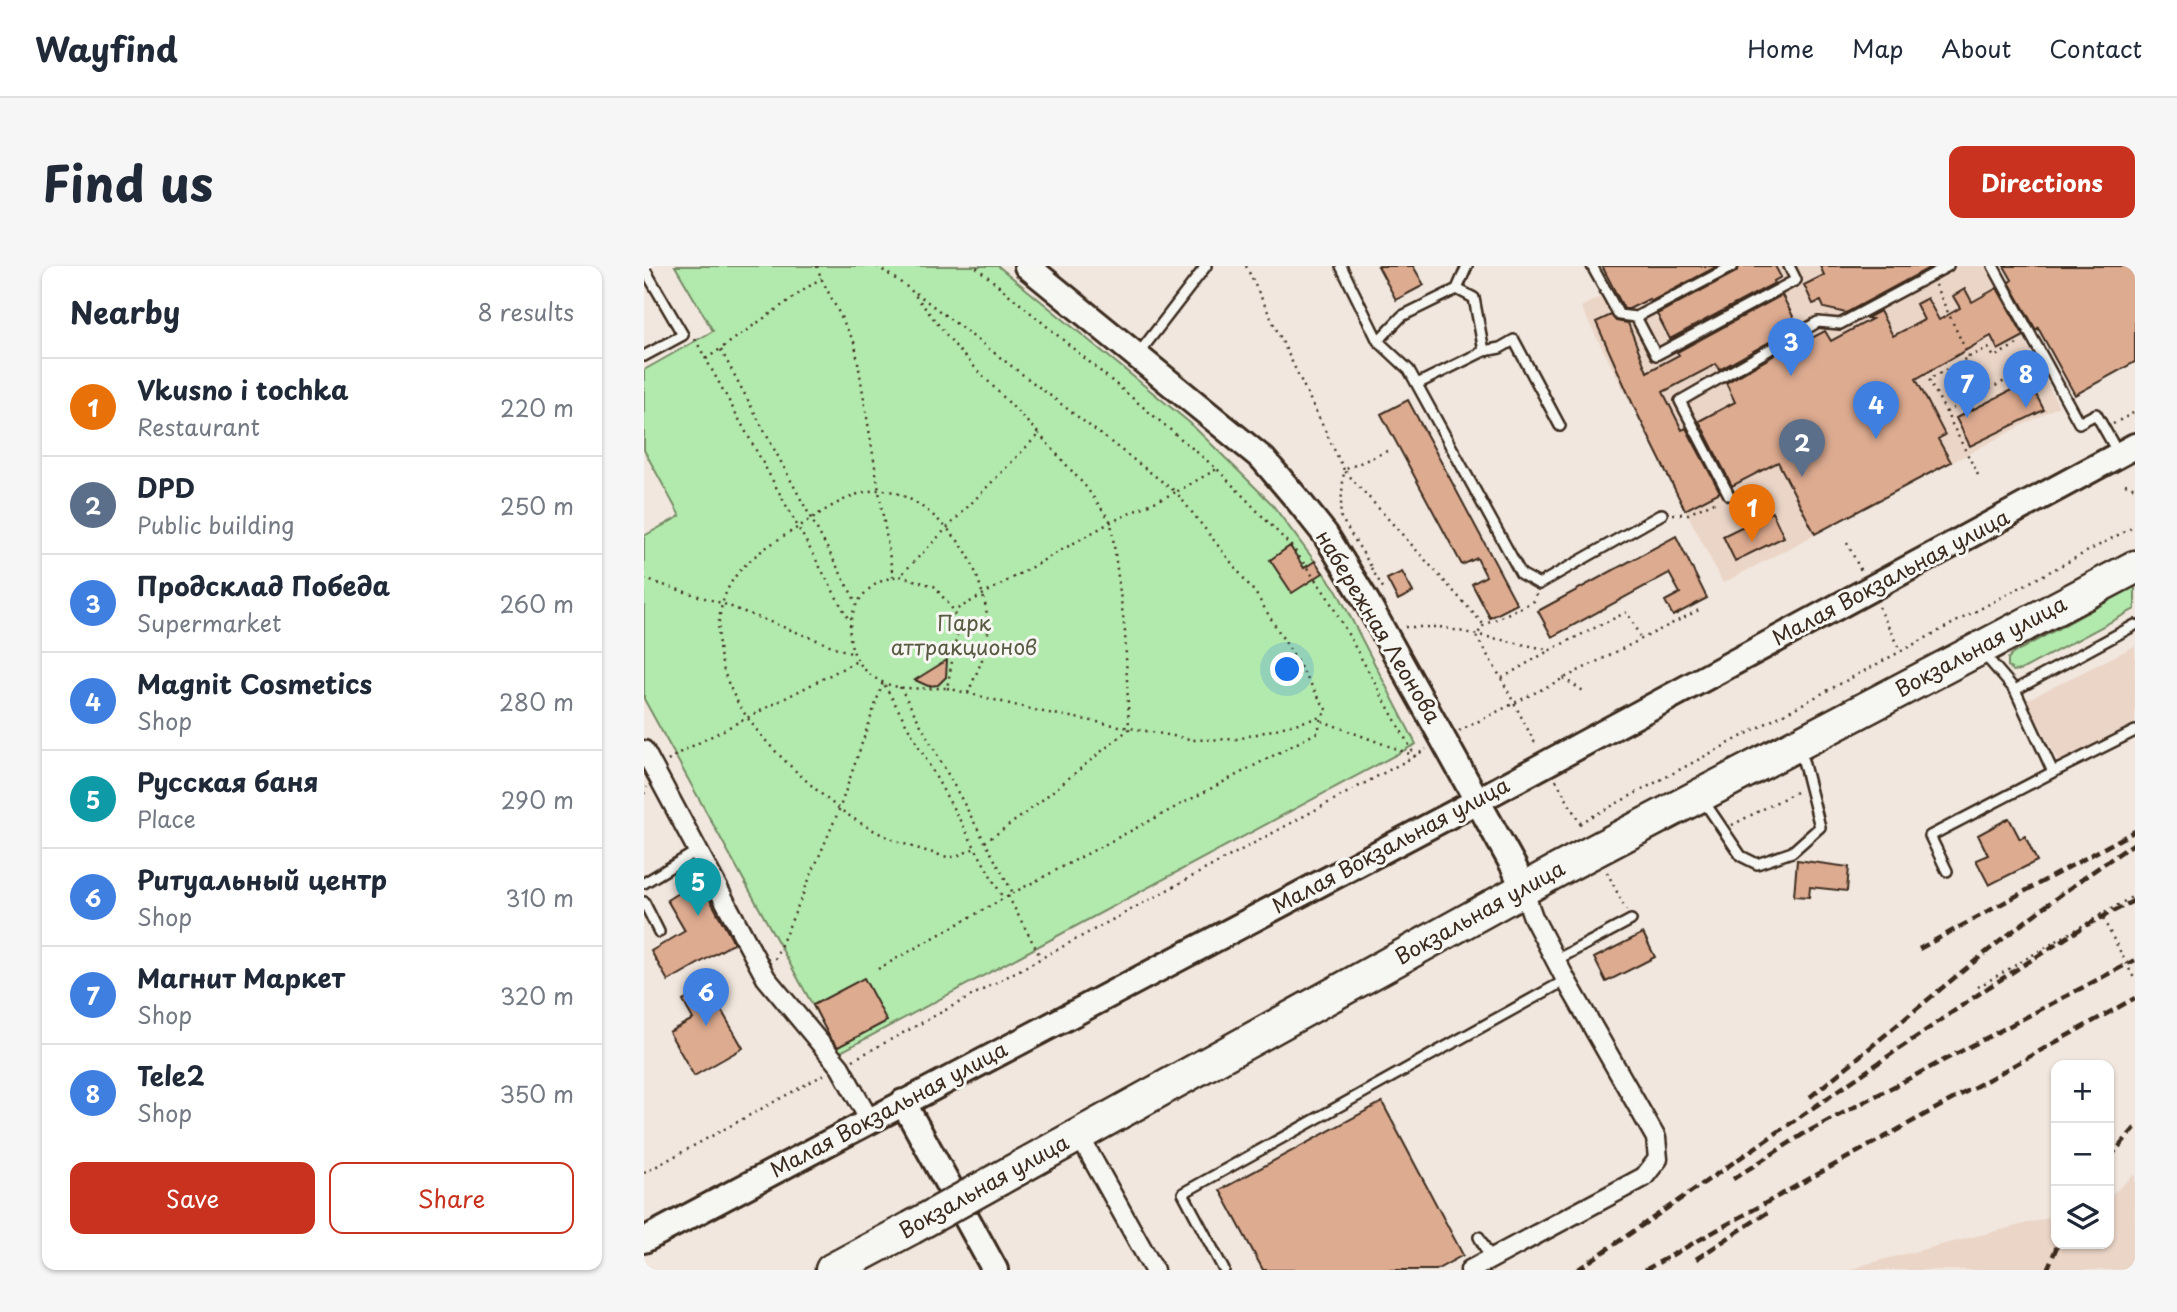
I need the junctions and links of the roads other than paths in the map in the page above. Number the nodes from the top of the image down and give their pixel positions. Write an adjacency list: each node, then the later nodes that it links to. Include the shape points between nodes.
1 (1027, 266): 15 (main road, набережная Леонова)
2 (1206, 266): 15 (lane)
3 (1341, 266): 13 (lane)
4 (1467, 266): 11 (lane)
5 (1592, 266): 12 (lane, via 1619,315)
6 (1733, 266): 12 (lane)
7 (1789, 266): 12 (lane, via 1796,280 1656,355)
8 (1948, 266): 20 (lane, via 1840,324 1818,322 1680,401)
9 (1993, 266): 19 (lane, via 2079,424 2096,414 2104,429)
10 (644, 268): 16 (lane, via 682,334)
11 (1457, 289): 13 (lane, via 1402,316); 14 (lane, via 1474,298)
12 (1636, 317)
13 (1378, 341): 17 (lane)
14 (1484, 351): 17 (lane); 18 (lane, via 1514,340)
15 (1137, 355): 31 (main road, набережная Леонова, via 1263,459 1363,573)
16 (644, 356)
17 (1417, 384): 21 (lane, via 1521,574 1539,584)
18 (1560, 426)
19 (2127, 450): 31 (main road, Малая Вокзальная улица)
20 (1729, 495)
21 (1662, 514)
22 (2135, 567): 24 (highway, Вокзальная улица)
23 (2135, 625): 25 (lane)
24 (1979, 649): 25 (lane); 27 (highway, Вокзальная улица)
25 (2015, 690): 29 (lane)
26 (2135, 731): 29 (lane)
27 (1798, 743): 30 (highway, Вокзальная улица); 30 (lane, via 1820,827 1792,852 1757,864 1741,856)
28 (644, 750): 32 (street)
29 (2053, 772): 33 (lane, via 1930,836)
30 (1700, 795): 35 (highway, Вокзальная улица)
31 (1477, 802): 35 (main road, набережная Леонова); 41 (main road, Малая Вокзальная улица)
32 (697, 851): 34 (lane); 42 (street, via 766,978 840,1066)
33 (1947, 871)
34 (644, 883)
35 (1523, 889): 39 (street); 43 (highway, Вокзальная улица)
36 (644, 902): 38 (lane)
37 (1631, 920): 39 (lane)
38 (659, 932)
39 (1556, 960): 40 (street)
40 (1566, 980): 46 (street, via 1656,1138 1658,1160 1644,1177); 50 (lane, via 1183,1193)
41 (903, 1102): 42 (main road, Малая Вокзальная улица); 48 (main road)
42 (870, 1121): 45 (main road, Малая Вокзальная улица)
43 (1079, 1135): 47 (highway, Вокзальная улица, bridge); 49 (street)
44 (1479, 1237): 46 (lane)
45 (644, 1240)
46 (1491, 1259): 51 (street)
47 (832, 1270)
48 (995, 1270)
49 (1154, 1270)
50 (1224, 1270)
51 (1471, 1270)

